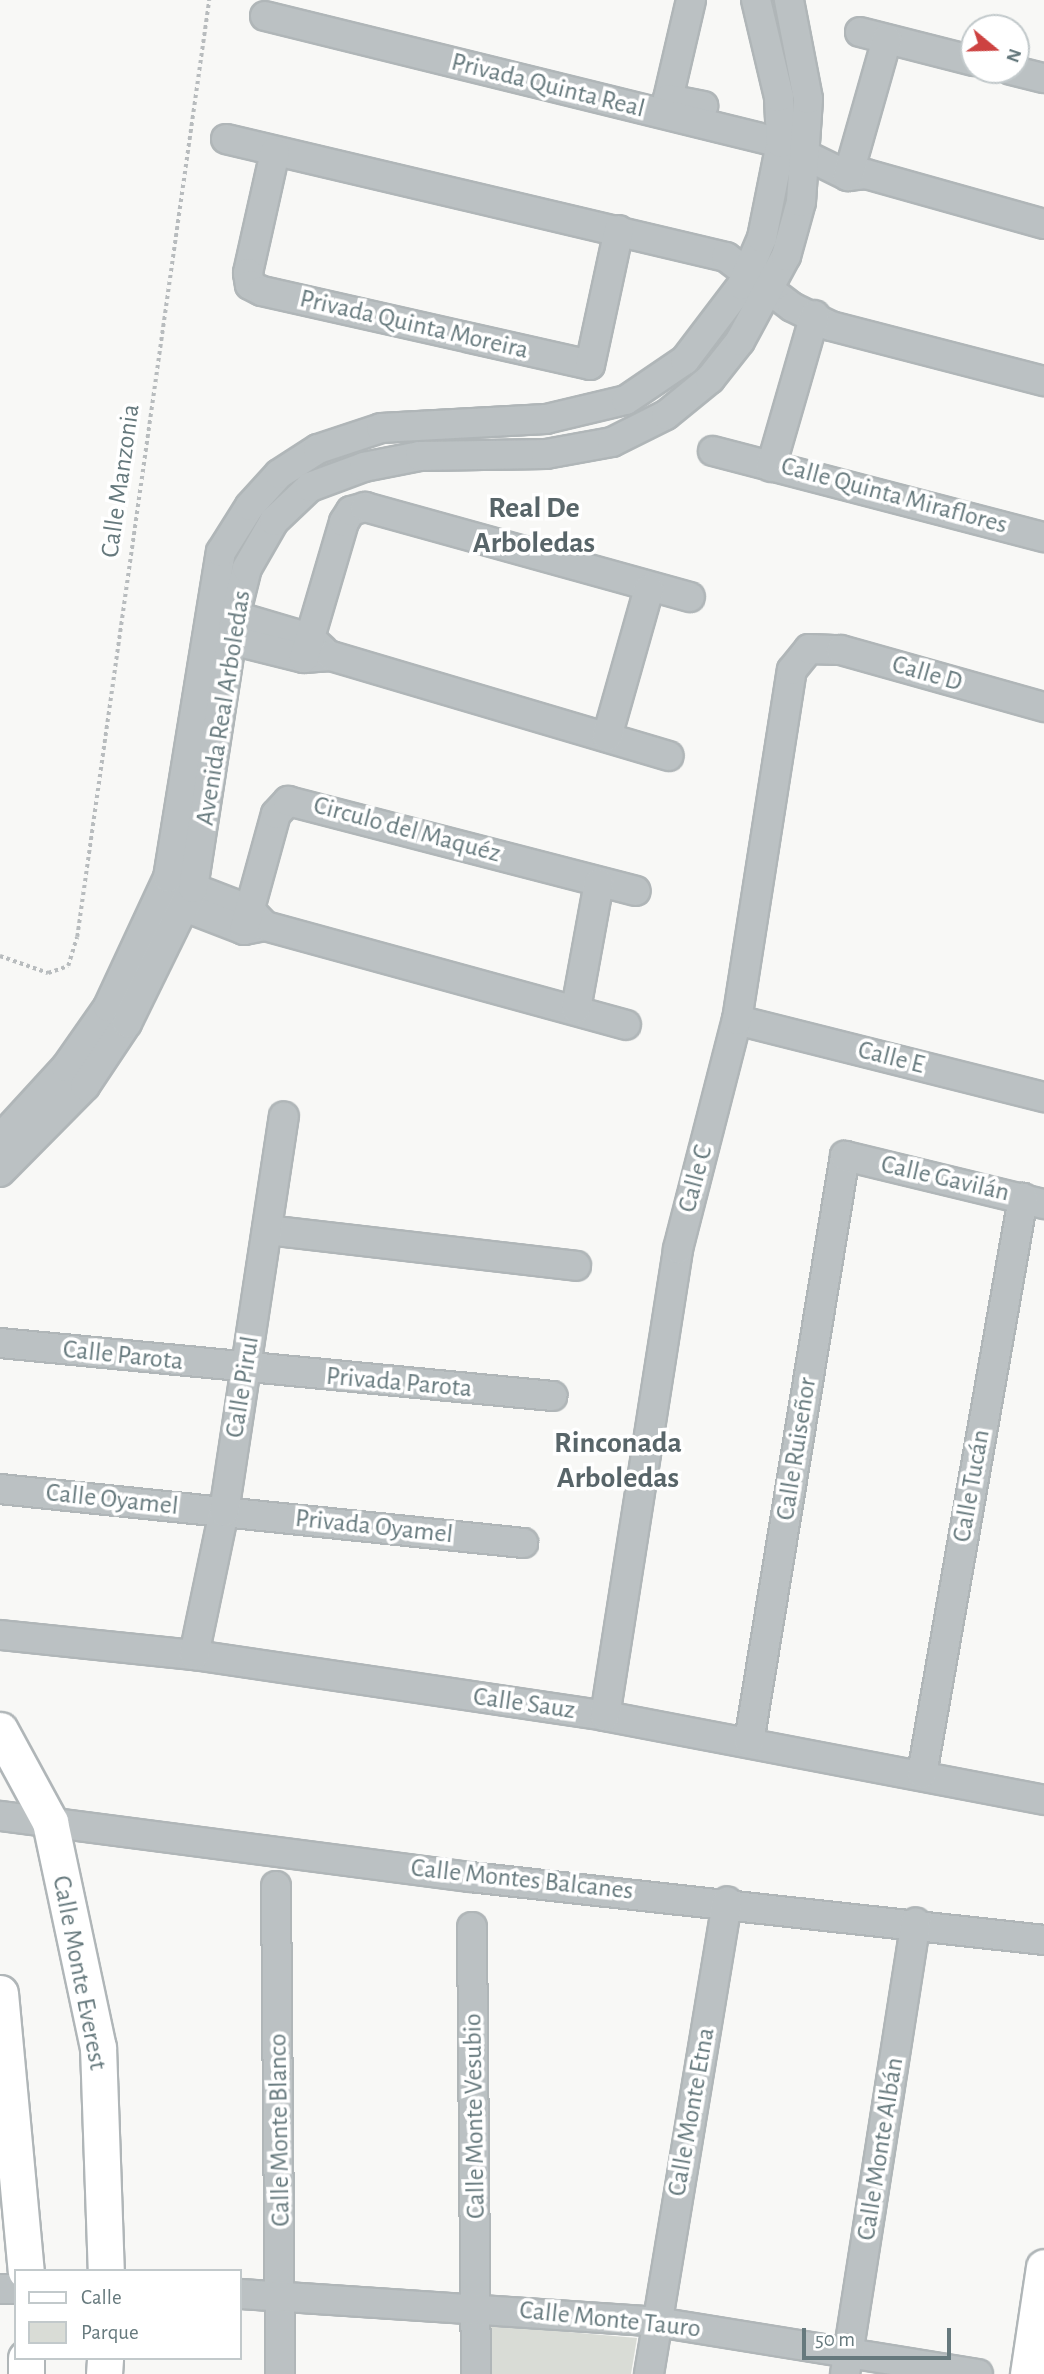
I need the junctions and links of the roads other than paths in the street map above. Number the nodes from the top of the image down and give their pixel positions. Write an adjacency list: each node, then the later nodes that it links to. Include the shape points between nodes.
1 (691, 0): 8 (street, Privada Quinta Real, via 668,99)
2 (756, 0): 8 (street)
3 (789, 0): 10 (street, Avenida Real Arboledas)
4 (280, 13): 8 (street, Privada Quinta Real)
5 (860, 32): 6 (street)
6 (887, 39): 7 (street); 12 (street)
7 (960, 57)
8 (781, 135): 10 (street, Privada Quinta Real); 15 (street)
9 (226, 139): 11 (street)
10 (808, 149): 12 (street, Privada Quinta Real); 16 (street, Avenida Real Arboledas, via 801,202)
11 (275, 152): 14 (street); 14 (street, Privada Quinta Moreira, via 248,273 250,285 262,290 590,365)
12 (856, 170): 13 (street, Privada Quinta Real)
13 (1044, 224)
14 (610, 234): 15 (street)
15 (746, 277): 16 (street); 24 (street, via 685,360 626,400 546,419 381,428 318,449 279,474 250,506 221,552)
16 (766, 298): 17 (street); 24 (street, Avenida Real Arboledas, via 710,379 666,415 612,442 546,454 419,456 310,486 274,521)
17 (818, 324): 18 (street); 20 (street, Calle Quinta Miraflores)
18 (1044, 381)
19 (713, 451): 20 (street)
20 (771, 467): 21 (street, Calle Quinta Miraflores)
21 (1044, 537)
22 (649, 589): 23 (street); 26 (street, via 366,507 351,511 344,522); 28 (street)
23 (690, 597)
24 (220, 625): 26 (street); 32 (street, Avenida Real Arboledas)
25 (809, 649): 27 (street, Calle D, via 841,650); 35 (street, Calle C, via 792,670)
26 (315, 651): 28 (street)
27 (1044, 706)
28 (607, 737): 29 (street)
29 (668, 756)
30 (599, 883): 31 (street, Circulo del Maquéz); 33 (street, Circulo del Maquéz, via 288,801 275,814); 34 (street)
31 (636, 891)
32 (176, 893): 33 (street); 39 (street, via 66,1067); 41 (street, Avenida Real Arboledas, via 127,1023 85,1086)
33 (253, 922): 34 (street)
34 (576, 1009): 36 (street)
35 (737, 1020): 37 (street, Calle E); 53 (street, Calle C, via 678,1249)
36 (626, 1025)
37 (1044, 1097)
38 (285, 1117): 43 (street, Calle Pirul)
39 (0, 1139)
40 (845, 1156): 42 (street, Calle Gavilán); 55 (street, Calle Ruiseñor)
41 (0, 1172)
42 (1033, 1201): 56 (street, Calle Tucán)
43 (267, 1230): 44 (street); 46 (street, Calle Pirul)
44 (576, 1266)
45 (0, 1343): 46 (street, Calle Parota)
46 (246, 1370): 47 (street, Privada Parota); 49 (street, Calle Pirul)
47 (552, 1396)
48 (0, 1489): 49 (street, Calle Oyamel)
49 (224, 1512): 50 (street, Privada Oyamel); 52 (street, Calle Pirul)
50 (523, 1543)
51 (0, 1635): 52 (street, Calle Sauz)
52 (194, 1655): 53 (street, Calle Sauz)
53 (605, 1716): 55 (street, Calle Sauz)
54 (0, 1730): 59 (main road, Calle Monte Everest)
55 (749, 1742): 56 (street, Calle Sauz)
56 (922, 1774): 57 (street, Calle Sauz)
57 (1044, 1800)
58 (0, 1816): 59 (street, Calle Montes Balcanes)
59 (50, 1822): 61 (street, Calle Montes Balcanes, via 470,1877); 68 (main road, Calle Monte Everest, via 98,2047)
60 (276, 1886): 70 (street, Calle Monte Blanco)
61 (727, 1901): 62 (street, Calle Montes Balcanes); 72 (street, Calle Monte Etna)
62 (916, 1923): 64 (street, Calle Montes Balcanes); 73 (street, Calle Monte Albán)
63 (472, 1927): 71 (street, Calle Monte Vesubio)
64 (1044, 1940)
65 (0, 1993): 67 (main road)
66 (1044, 2267): 78 (main road)
67 (26, 2269)
68 (106, 2269)
69 (242, 2294): 70 (street, Calle Monte Tauro)
70 (281, 2294): 71 (street, Calle Monte Tauro); 74 (street, Calle Monte Blanco)
71 (479, 2306): 72 (street, Calle Monte Tauro); 75 (street, Calle Monte Vesubio)
72 (657, 2322): 73 (street, Calle Monte Tauro); 76 (street, Calle Monte Etna)
73 (847, 2364): 77 (street, Calle Monte Tauro)
74 (280, 2374)
75 (476, 2374)
76 (649, 2374)
77 (978, 2374)
78 (1028, 2374)

